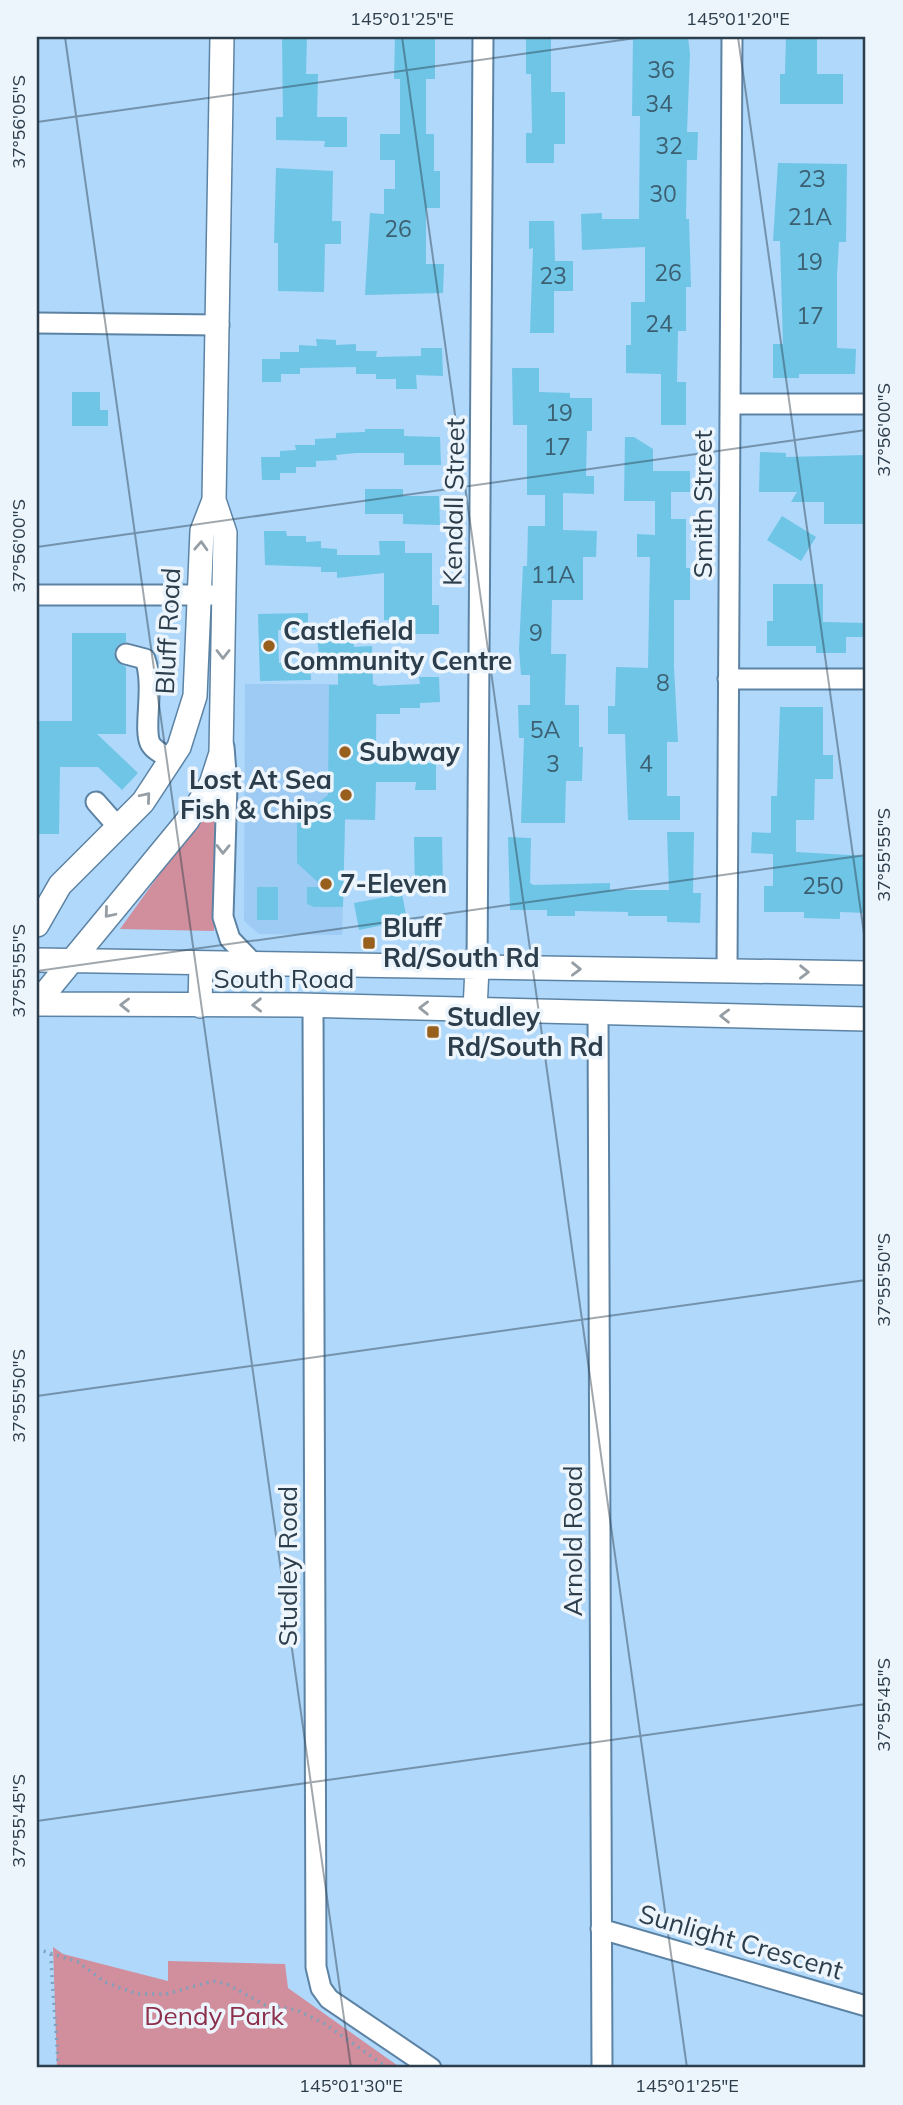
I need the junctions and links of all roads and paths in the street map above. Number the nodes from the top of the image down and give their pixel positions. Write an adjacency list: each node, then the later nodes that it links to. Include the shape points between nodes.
1 (222, 37): 5 (main road, Bluff Road)
2 (483, 37): 24 (street, Kendall Street)
3 (733, 37): 6 (street, Smith Street)
4 (37, 323): 5 (street)
5 (219, 325): 8 (main road, Bluff Road)
6 (730, 404): 7 (street); 13 (street, Smith Street)
7 (866, 404)
8 (214, 500): 10 (main road, Bluff Road, one-way to 8, via 202,531); 11 (main road, Bluff Road, via 225,533)
9 (37, 595): 10 (street)
10 (198, 595): 11 (street); 16 (main road, Bluff Road, via 195,696)
11 (223, 595): 15 (main road, Bluff Road, one-way to 15)
12 (126, 653): 16 (street, via 145,659 151,676 149,740)
13 (728, 679): 14 (street); 25 (street, Smith Street)
14 (866, 679)
15 (222, 732): 21 (main road, Bluff Road, one-way to 21, via 218,762 201,800); 23 (street, Bluff Road, one-way to 23, via 227,779 224,920 232,943)
16 (172, 760): 18 (main road, Bluff Road, one-way to 16)
17 (96, 802): 18 (street)
18 (118, 827): 19 (main road, Bluff Road, via 66,878)
19 (37, 925)
20 (37, 960): 21 (main road, South Road)
21 (70, 961): 22 (main road, South Road); 27 (main road, Bluff Road)
22 (201, 963): 23 (main road, South Road); 29 (main road)
23 (254, 964): 24 (main road, South Road)
24 (477, 968): 25 (main road, South Road, one-way to 25); 30 (main road)
25 (727, 971): 26 (main road, South Road, one-way to 26)
26 (866, 973)
27 (37, 1004): 29 (main road, South Road, one-way to 27)
28 (313, 1005): 29 (main road, South Road, one-way to 29); 30 (main road, South Road, one-way to 28); 39 (street, Studley Road, via 316,1967 321,1989 329,1999)
29 (200, 1006)
30 (475, 1010): 31 (main road, South Road)
31 (598, 1013): 32 (main road, South Road, one-way to 31); 33 (street, Arnold Road)
32 (866, 1019)
33 (601, 1929): 36 (street, Sunlight Crescent); 40 (street, Arnold Road)
34 (37, 1949): 35 (path)
35 (51, 1954): 37 (path); 38 (path, via 78,1962 105,1982 137,1994 166,1994 213,1981 228,1984 265,2006 297,2010 325,2024)
36 (866, 2006)
37 (58, 2068)
38 (388, 2068)
39 (431, 2068)
40 (602, 2068)

